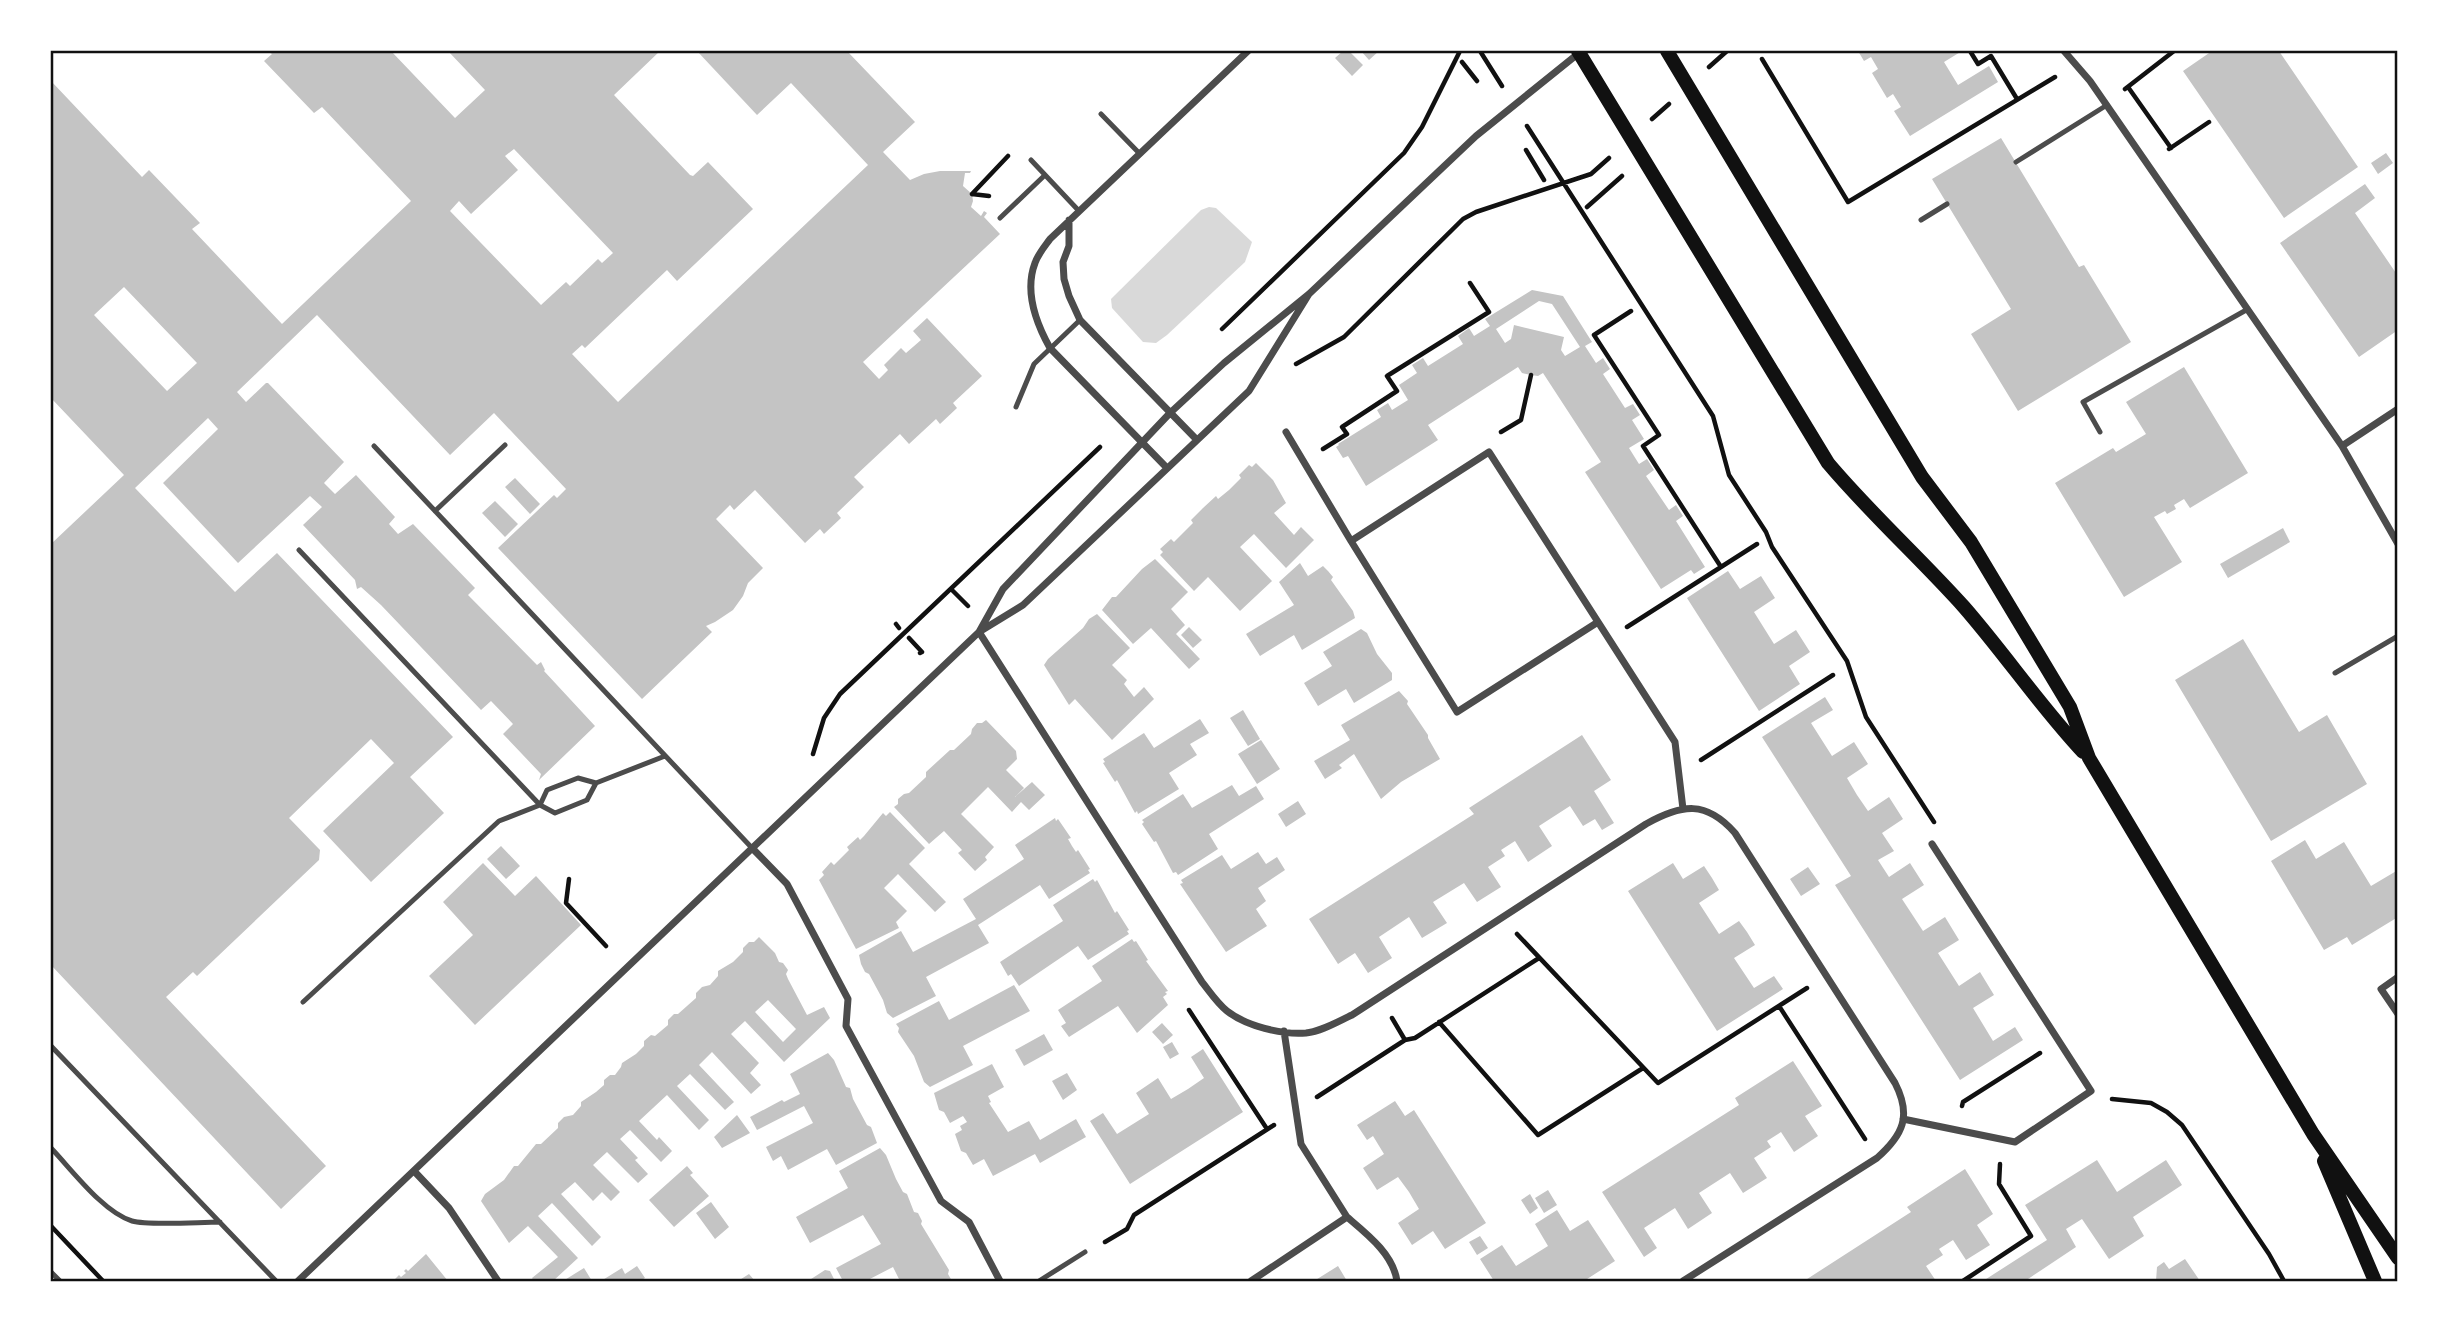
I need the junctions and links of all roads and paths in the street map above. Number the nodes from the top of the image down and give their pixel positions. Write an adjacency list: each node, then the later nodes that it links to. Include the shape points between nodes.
1 (1248, 51): 19 (street)
2 (1667, 51): 68 (main road, via 1922,477 1971,542 2070,707)
3 (1970, 51): 11 (path, via 1978,64 1992,56)
4 (2064, 51): 12 (street)
5 (2174, 51): 15 (path, via 2128,87)
6 (1578, 52): 33 (street, via 1476,135); 68 (main road, via 1828,463 1996,644 2051,718)
7 (1762, 60): 11 (path, via 1848,202)
8 (1462, 62): 10 (path)
9 (2057, 75): 11 (path)
10 (1477, 81)
11 (2017, 99)
12 (2106, 105): 21 (lane); 34 (street)
13 (1101, 114): 19 (lane)
14 (2209, 121): 15 (path)
15 (2171, 148): 17 (path)
16 (1526, 150): 24 (path)
17 (2163, 153)
18 (1010, 154): 25 (path)
19 (1140, 155): 28 (street)
20 (1031, 160): 23 (lane)
21 (2016, 162)
22 (1625, 173): 27 (path)
23 (1045, 175): 28 (lane); 29 (lane)
24 (1544, 180)
25 (972, 194)
26 (1947, 204): 31 (lane)
27 (1587, 207)
28 (1079, 211): 30 (street)
29 (1000, 218)
30 (1069, 220): 36 (street, via 1064,279); 37 (street, via 1035,262 1031,282 1034,311)
31 (1921, 220)
32 (1470, 283): 51 (path, via 1489,312 1387,376 1397,391 1342,427 1347,434)
33 (1309, 294): 42 (street); 45 (street, via 1250,391)
34 (2248, 309): 44 (lane, via 2082,402); 49 (street)
35 (1630, 311): 58 (path, via 1594,335 1658,435 1643,446)
36 (1080, 320): 37 (lane); 42 (street)
37 (1050, 348): 40 (lane, via 1034,364); 46 (street)
38 (1291, 367): 73 (path, via 1344,337 1463,219 1563,181 1713,416 1729,475 1847,661 1867,717 1934,822)
39 (1531, 374): 50 (path, via 1521,420 1499,433)
40 (1016, 407)
41 (2398, 409): 49 (street)
42 (1170, 413): 45 (street); 46 (street)
43 (1286, 432): 51 (street)
44 (2100, 432)
45 (1197, 440): 52 (street)
46 (1141, 442): 52 (street); 60 (street, via 1003,589)
47 (505, 445): 53 (lane)
48 (374, 446): 53 (lane)
49 (2342, 446): 56 (street)
50 (1489, 452): 54 (street); 59 (street)
51 (1304, 461): 54 (street)
52 (1167, 468): 60 (street, via 1023,605)
53 (435, 511): 67 (lane)
54 (1351, 541): 59 (street, via 1457,712)
55 (1757, 544): 58 (path)
56 (2398, 544)
57 (299, 550): 71 (lane)
58 (1721, 567): 63 (path)
59 (1598, 622): 63 (street)
60 (979, 632): 74 (street); 81 (street)
61 (2398, 636): 65 (lane)
62 (909, 638): 64 (path, via 922,652)
63 (1608, 639): 69 (street, via 1675,742)
64 (919, 654)
65 (2335, 673)
66 (1833, 675): 69 (path)
67 (665, 756): 70 (lane); 74 (lane)
68 (2089, 758): 97 (main road)
69 (1679, 775): 72 (street)
70 (596, 783): 71 (lane, via 578,778 547,790); 71 (lane, via 587,800 555,813)
71 (540, 805): 83 (lane, via 499,821)
72 (1683, 808): 76 (street, via 1646,824); 79 (street, via 1713,813 1735,832)
73 (1931, 844): 89 (street)
74 (752, 848): 101 (street); 114 (street, via 787,884 848,999 846,1026 941,1201 969,1222)
75 (569, 879): 77 (path, via 566,903)
76 (1505, 915): 78 (path); 82 (street)
77 (606, 946)
78 (1539, 958): 86 (path); 91 (path)
79 (1827, 976): 84 (path); 94 (street, via 1895,1083)
80 (2398, 977): 85 (street, via 2381,989)
81 (1208, 989): 87 (street, via 1238,1018); 95 (path, via 1186,1006)
82 (1378, 997): 87 (street, via 1328,1027 1306,1033); 88 (path)
83 (303, 1002)
84 (1779, 1006): 91 (path, via 1658,1083); 100 (path)
85 (2398, 1014)
86 (1439, 1022): 88 (path); 91 (path, via 1538,1135)
87 (1284, 1031): 93 (street)
88 (1405, 1040): 93 (path)
89 (2058, 1041): 92 (street); 96 (path, via 1963,1102)
90 (51, 1046): 103 (lane)
91 (1643, 1068)
92 (2091, 1091): 98 (street, via 2015,1142); 108 (path, via 2117,1100 2151,1103 2182,1125)
93 (1295, 1111): 95 (path); 102 (street, via 1301,1144)
94 (1903, 1119): 96 (street); 100 (street, via 1900,1133)
95 (1267, 1129): 105 (path, via 1134,1215 1126,1229)
96 (1957, 1130): 98 (street)
97 (2312, 1134): 106 (main road); 120 (main road)
98 (2002, 1139): 119 (path, via 1999,1184 2031,1236)
99 (51, 1148): 103 (lane, via 120,1216 135,1222)
100 (1877, 1158): 118 (street)
101 (414, 1171): 112 (street); 113 (street, via 449,1208)
102 (1347, 1217): 116 (street); 117 (street, via 1375,1240)
103 (220, 1222): 111 (lane)
104 (51, 1226): 110 (path)
105 (1085, 1252): 115 (lane)
106 (2398, 1258)
107 (51, 1272): 109 (lane)
108 (2284, 1280)
109 (60, 1281)
110 (103, 1281)
111 (276, 1281)
112 (298, 1281)
113 (498, 1281)
114 (1000, 1281)
115 (1039, 1281)
116 (1251, 1281)
117 (1397, 1281)
118 (1683, 1281)
119 (1963, 1281)
120 (2375, 1281)

